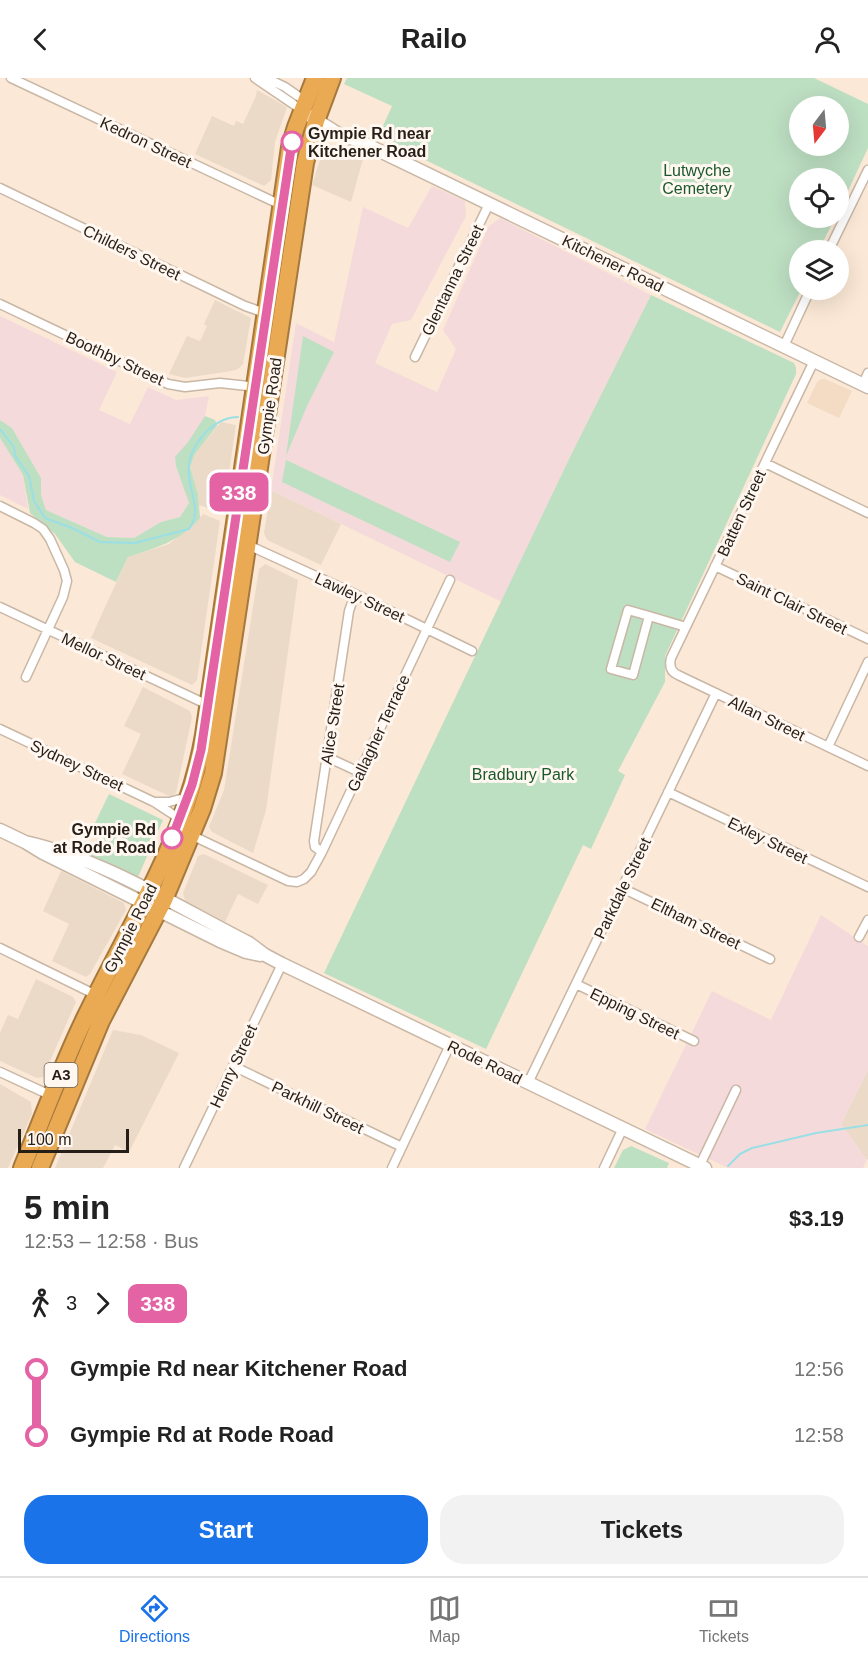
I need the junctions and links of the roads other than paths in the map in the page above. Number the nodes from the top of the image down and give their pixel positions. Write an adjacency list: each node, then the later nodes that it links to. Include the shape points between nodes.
1 (11, 78): 12 (street, Kedron Street)
2 (255, 78): 6 (street)
3 (266, 78): 6 (street, via 285,87)
4 (315, 78): 6 (highway, Gympie Road / A3)
5 (332, 78): 7 (highway, Gympie Road / A3)
6 (304, 105): 7 (main road, Kitchener Road); 12 (highway, Gympie Road / A3, via 290,147)
7 (317, 116): 11 (main road, Kitchener Road, via 357,140); 21 (highway, Gympie Road / A3)
8 (868, 170): 9 (street)
9 (865, 183): 13 (street)
10 (0, 188): 16 (street, Childers Street)
11 (489, 204): 17 (main road, Kitchener Road); 18 (street, Glentanna Street)
12 (281, 205): 16 (highway, Gympie Road / A3)
13 (834, 240)
14 (805, 300): 17 (street)
15 (0, 304): 21 (street, Boothby Street, via 168,384)
16 (266, 313): 21 (highway, Gympie Road / A3)
17 (784, 346): 19 (main road, Kitchener Road)
18 (415, 357)
19 (814, 361): 20 (main road, Kitchener Road); 24 (street, Batten Street)
20 (866, 381)
21 (263, 388): 22 (highway, Gympie Road / A3); 23 (highway, Gympie Road / A3)
22 (264, 436): 23 (highway, via 256,434); 27 (highway, Gympie Road / A3)
23 (246, 448): 42 (highway, Gympie Road / A3)
24 (765, 463): 26 (street); 28 (street, Batten Street)
25 (0, 506): 35 (street, via 43,529 64,570 66,591)
26 (868, 513)
27 (248, 545): 30 (street, Lawley Street); 53 (highway, Gympie Road / A3, via 216,756)
28 (715, 566): 33 (street, Batten Street); 36 (street, Saint Clair Street)
29 (450, 580): 34 (street, Gallagher Terrace)
30 (355, 594): 34 (street, Lawley Street); 45 (street, Alice Street)
31 (0, 607): 35 (street, Mellor Street)
32 (649, 616): 32 (street, via 628,610 611,669 633,675); 33 (street)
33 (686, 627): 39 (street, Batten Street)
34 (427, 628): 37 (street, Lawley Street); 47 (street, Gallagher Terrace)
35 (48, 630): 40 (street); 42 (street, Mellor Street)
36 (868, 639)
37 (472, 651)
38 (868, 662): 44 (street)
39 (670, 665): 41 (street, Allan Street, via 675,674)
40 (26, 677)
41 (716, 693): 44 (street, Allan Street); 48 (street, Parkdale Street)
42 (208, 705): 49 (highway, Gympie Road / A3)
43 (0, 729): 50 (street, Sydney Street)
44 (828, 747): 46 (street, Allan Street)
45 (327, 757): 47 (street); 54 (street, Alice Street, via 314,843)
46 (868, 766)
47 (359, 772): 54 (street, Gallagher Terrace)
48 (668, 792): 55 (street, Exley Street); 56 (street, Parkdale Street)
49 (188, 797): 50 (street); 51 (highway, Gympie Road / A3)
50 (154, 802): 51 (street, Sydney Street)
51 (180, 819): 57 (highway, Gympie Road / A3)
52 (0, 830): 57 (main road, Rode Road)
53 (191, 835): 54 (street, Gallagher Terrace, via 292,882 309,876); 57 (highway, Gympie Road / A3)
54 (322, 852)
55 (868, 887)
56 (622, 888): 61 (street, Eltham Street); 63 (street, Parkdale Street)
57 (154, 902): 62 (main road, Rode Road, via 249,943); 64 (highway, Gympie Road / A3); 76 (highway, Gympie Road / A3)
58 (868, 920): 59 (street)
59 (859, 937)
60 (0, 948): 64 (street)
61 (770, 959)
62 (282, 964): 66 (main road, Rode Road); 67 (street, Henry Street)
63 (576, 984): 65 (street, Epping Street); 69 (street, Parkdale Street)
64 (96, 995): 71 (highway, Gympie Road / A3)
65 (694, 1041)
66 (450, 1045): 69 (main road, Rode Road); 73 (street)
67 (233, 1066): 73 (street, Parkhill Street); 77 (street, Henry Street)
68 (0, 1072): 71 (street)
69 (528, 1083): 72 (main road, Rode Road)
70 (736, 1090): 74 (street)
71 (52, 1096): 75 (highway, Gympie Road / A3)
72 (623, 1128): 74 (main road, Rode Road); 79 (street)
73 (402, 1147): 78 (street)
74 (702, 1167)
75 (22, 1168)
76 (40, 1168)
77 (186, 1168)
78 (392, 1168)
79 (604, 1168)

